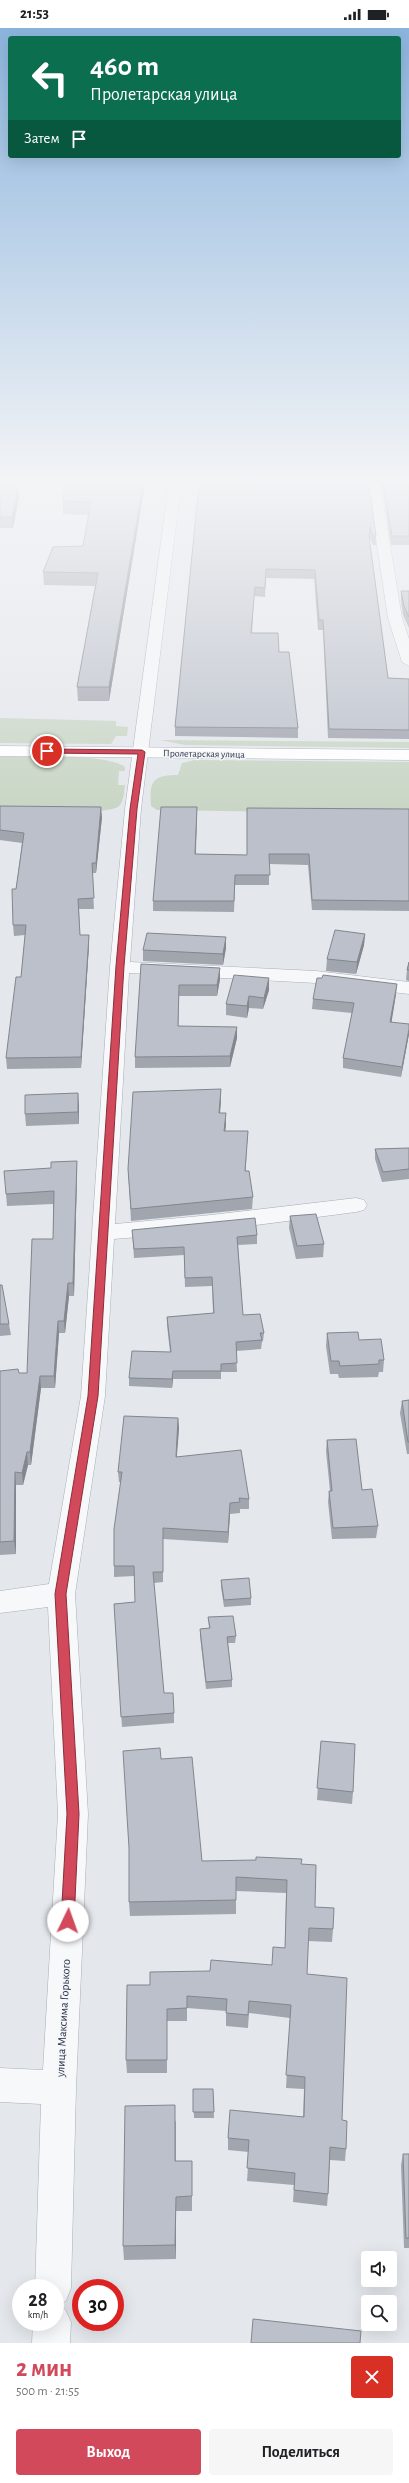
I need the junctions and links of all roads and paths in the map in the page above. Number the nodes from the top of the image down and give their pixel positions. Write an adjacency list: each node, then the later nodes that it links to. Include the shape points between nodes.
1 (162, 592): 5 (street, улица Максима Горького)
2 (391, 592): 3 (street, via 395,618)
3 (409, 662)
4 (0, 751): 5 (main road, Пролетарская улица)
5 (142, 752): 6 (main road, Пролетарская улица); 7 (street, улица Максима Горького, via 133,809)
6 (409, 755)
7 (120, 966): 8 (street, via 316,977); 10 (street, улица Максима Горького)
8 (409, 988)
9 (356, 1205): 10 (street, via 211,1223)
10 (105, 1232): 11 (street, улица Максима Горького, via 93,1396)
11 (60, 1594): 12 (street); 14 (street, улица Максима Горького, via 73,1814)
12 (0, 1602)
13 (0, 2085): 14 (street)
14 (59, 2088): 15 (street, улица Максима Горького)
15 (53, 2279)
16 (52, 2331): 17 (street)
17 (51, 2343)

